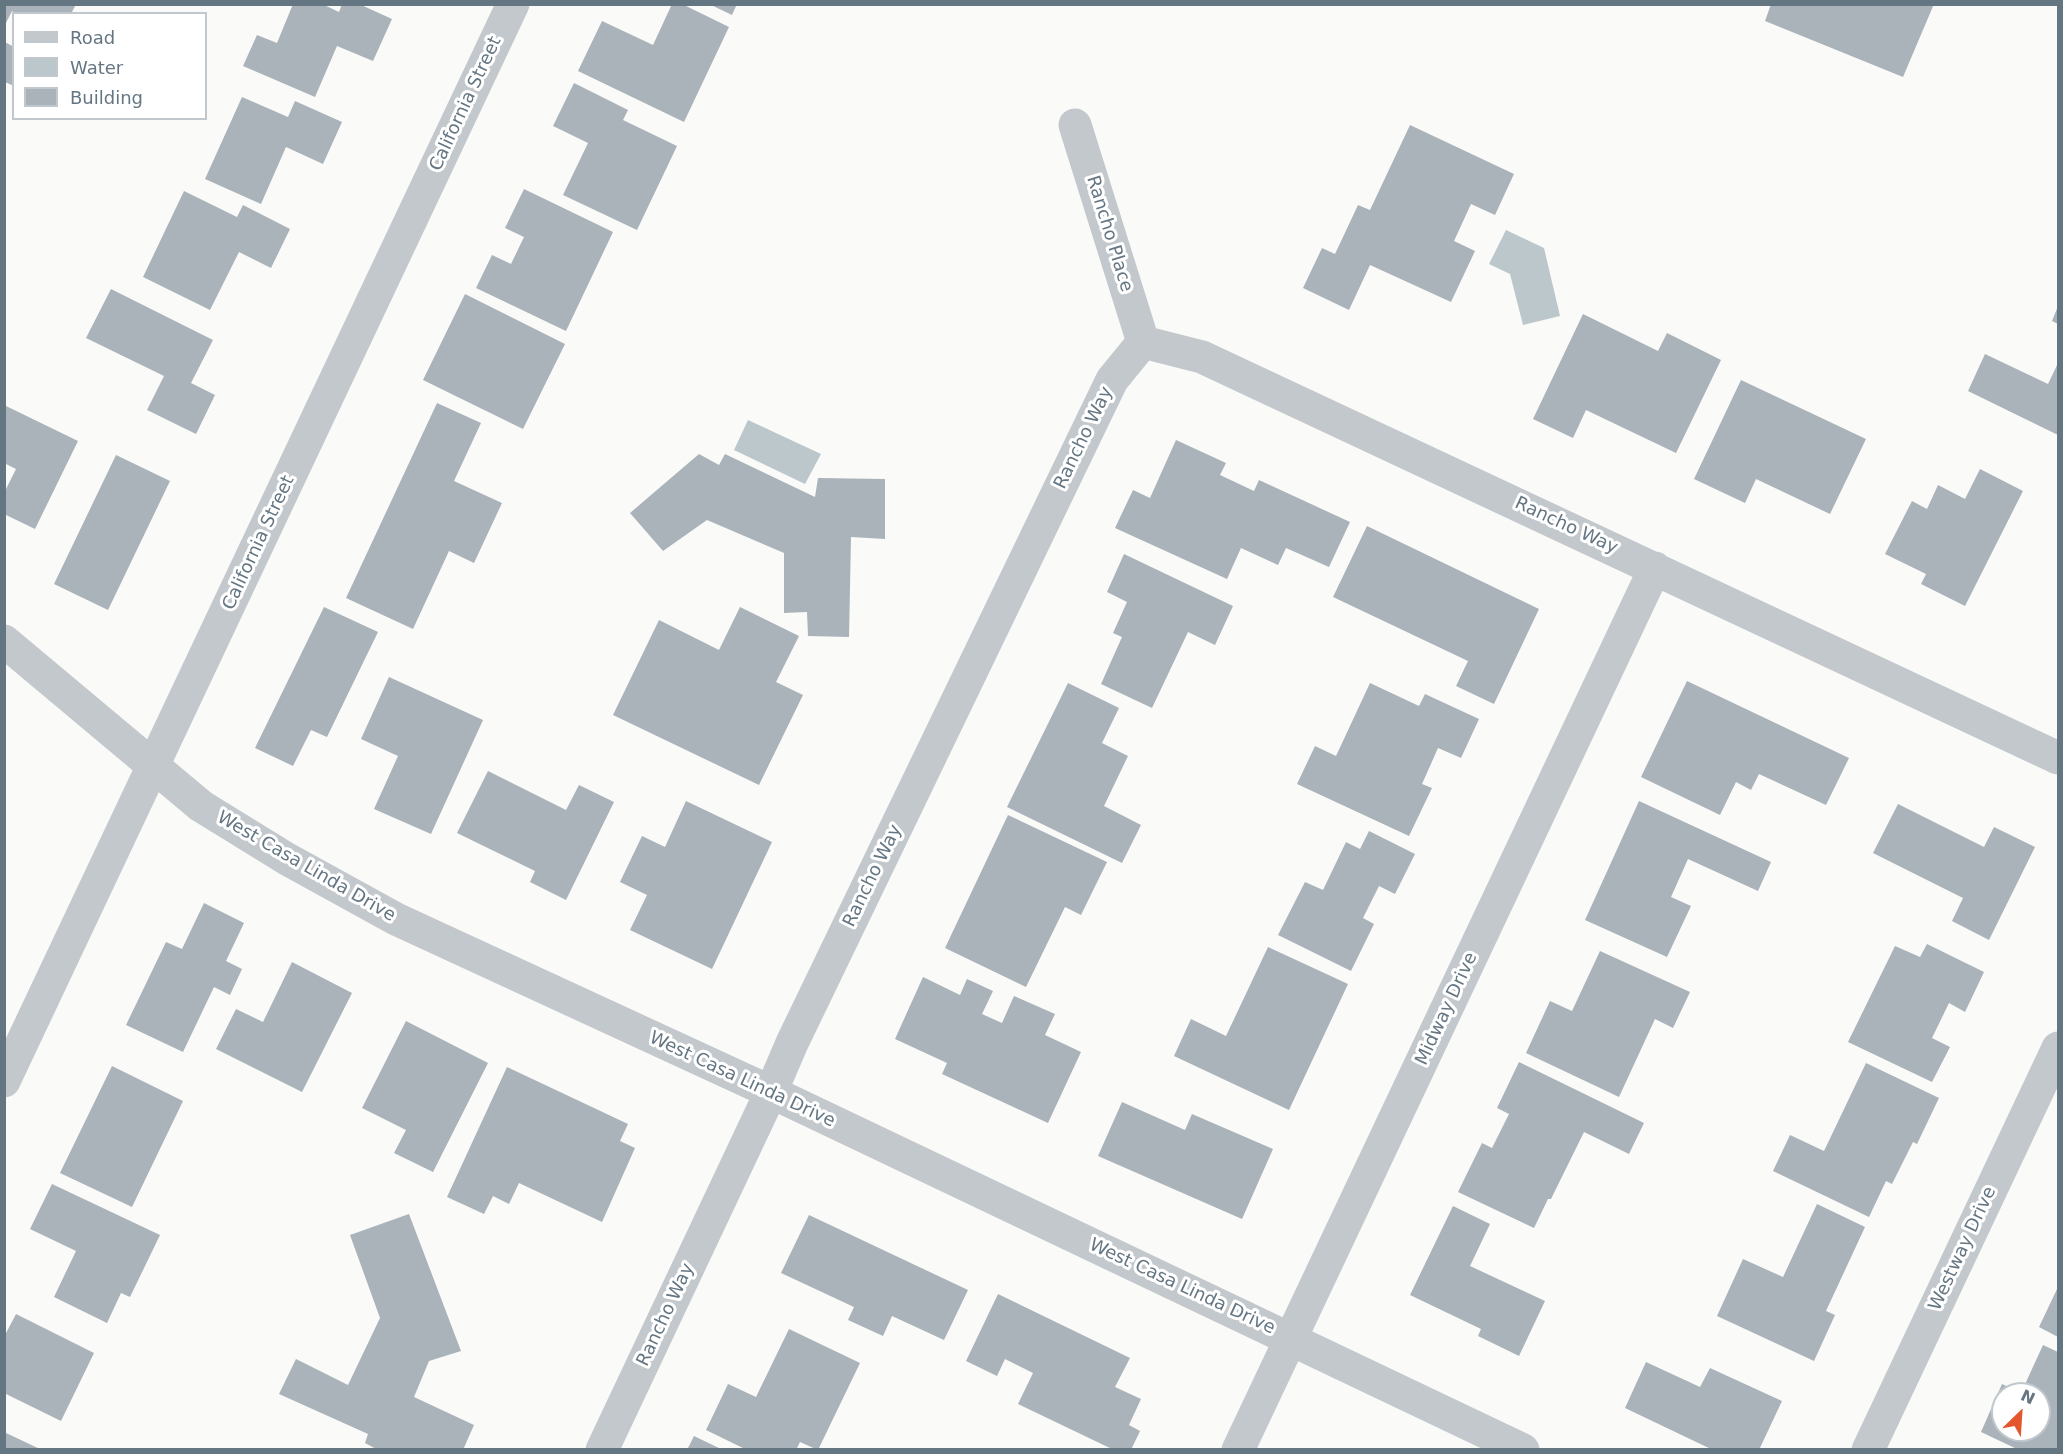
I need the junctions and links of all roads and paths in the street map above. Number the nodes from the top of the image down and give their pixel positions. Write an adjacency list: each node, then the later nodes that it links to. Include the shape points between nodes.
1 (513, 4): 7 (street, California Street)
2 (1075, 125): 3 (street, Rancho Place)
3 (1143, 342): 4 (street, Rancho Way, via 1202,357); 10 (street, Rancho Way, via 1112,380)
4 (1655, 568): 6 (street, Rancho Way); 11 (street, Midway Drive)
5 (4, 641): 7 (street, West Casa Linda Drive)
6 (2058, 758)
7 (154, 766): 9 (street, California Street); 10 (street, West Casa Linda Drive, via 201,806 396,920)
8 (2058, 1048): 15 (street, Westway Drive)
9 (4, 1082)
10 (771, 1092): 11 (street, West Casa Linda Drive); 12 (street, Rancho Way)
11 (1291, 1339): 13 (street, Midway Drive); 14 (street, West Casa Linda Drive)
12 (602, 1449)
13 (1238, 1449)
14 (1523, 1449)
15 (1868, 1449)

